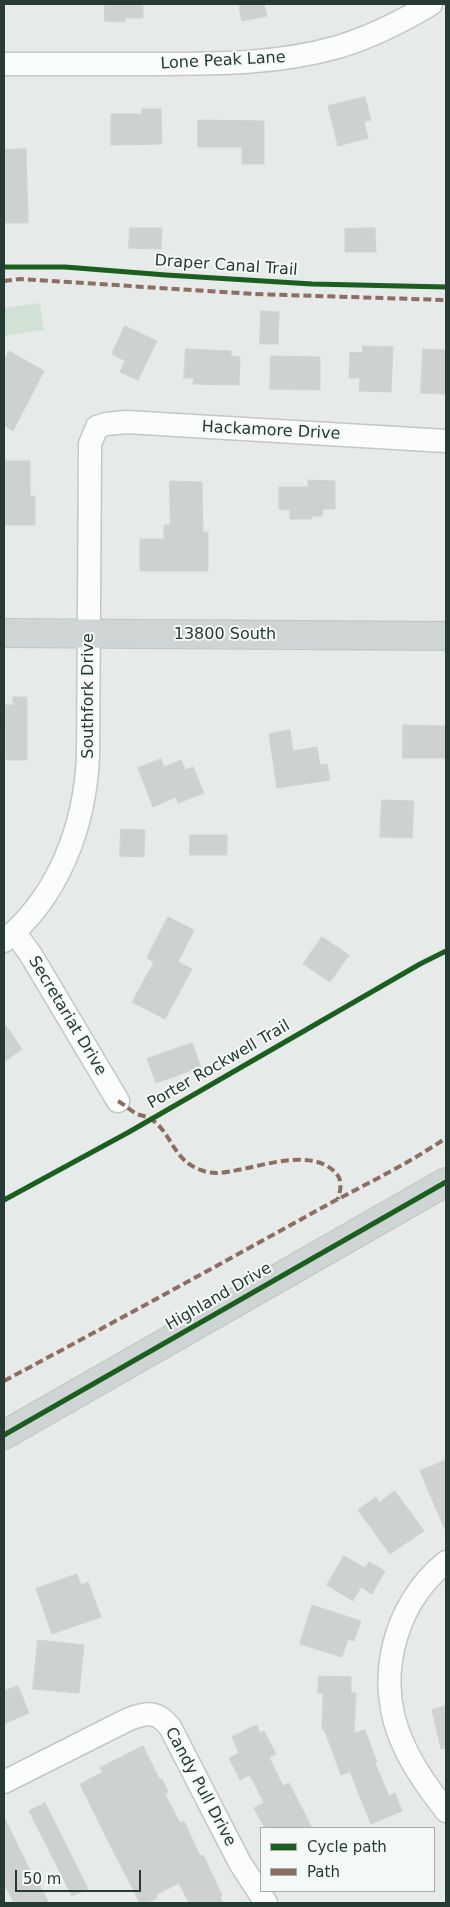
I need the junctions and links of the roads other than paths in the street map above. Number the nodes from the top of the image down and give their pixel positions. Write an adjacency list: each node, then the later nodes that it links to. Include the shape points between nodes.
1 (431, 4): 2 (street, Lone Peak Lane, via 362,39 271,61)
2 (4, 64)
3 (97, 427): 4 (street, Hackamore Drive, via 126,422); 6 (street, Southfork Drive, via 90,444)
4 (446, 441)
5 (4, 633): 6 (main road, 13800 South)
6 (89, 634): 7 (main road, 13800 South); 8 (street, Southfork Drive, via 88,756 80,819 56,877 32,912)
7 (446, 636)
8 (9, 937): 9 (street, Secretariat Drive, via 31,955)
9 (118, 1101)
10 (446, 1182): 11 (main road, Highland Drive)
11 (4, 1435)
12 (446, 1562): 14 (street, via 428,1578 405,1613 392,1653 389,1675 395,1721 403,1745)
13 (4, 1782): 15 (street, Candy Pull Drive, via 130,1719 142,1715 161,1717 170,1727 240,1863)
14 (446, 1811)
15 (266, 1903)

